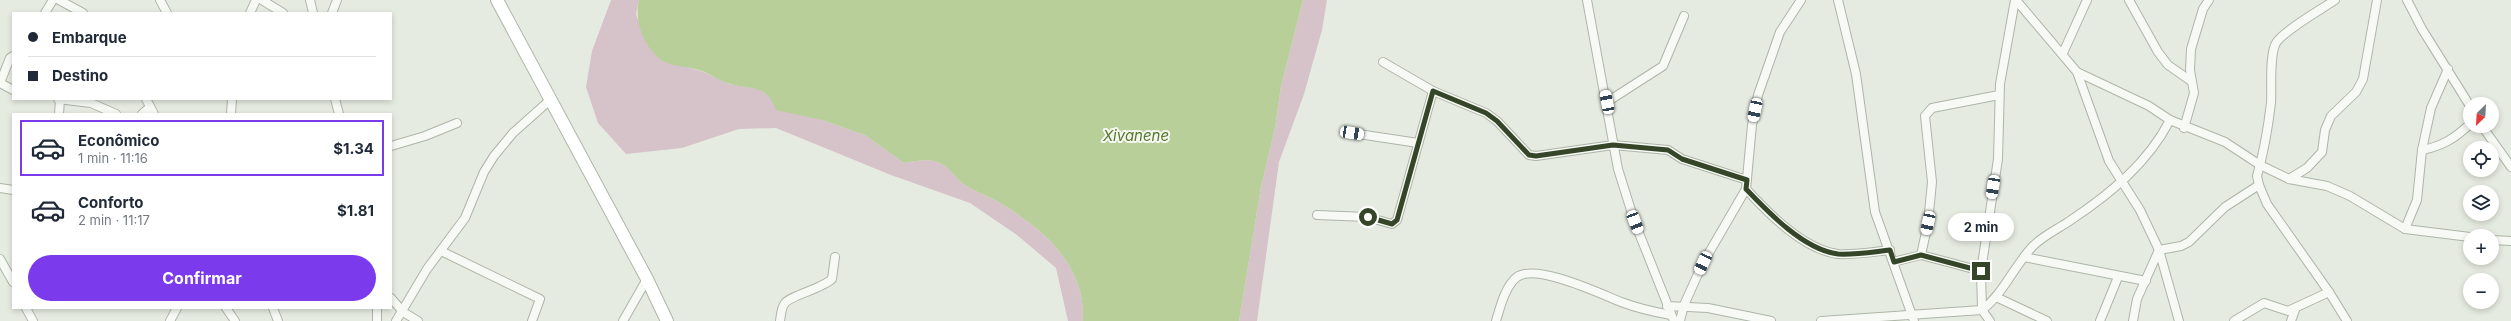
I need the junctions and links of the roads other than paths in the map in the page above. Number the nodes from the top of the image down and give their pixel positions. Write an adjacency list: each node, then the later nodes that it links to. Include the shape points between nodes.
1 (53, 0): 19 (street)
2 (59, 0): 20 (street)
3 (160, 0): 21 (street)
4 (256, 0): 22 (street)
5 (262, 0): 23 (street)
6 (310, 0): 24 (street)
7 (337, 0): 25 (street)
8 (498, 0): 43 (main road)
9 (1587, 0): 44 (street)
10 (1801, 0): 63 (street, via 1780,32 1758,95 1752,125)
11 (1838, 0): 74 (street, via 1856,74 1875,212)
12 (2016, 0): 27 (street); 36 (street)
13 (2087, 0): 27 (street)
14 (2129, 0): 32 (street, via 2158,52 2168,65)
15 (2209, 0): 32 (street, via 2203,9 2189,58)
16 (2335, 0): 60 (street, via 2285,33 2272,50 2270,109)
17 (2377, 0): 62 (street, via 2363,78 2356,92 2331,116 2325,130 2322,152 2307,168)
18 (2407, 0): 30 (street)
19 (46, 12)
20 (82, 12)
21 (166, 12)
22 (250, 12)
23 (281, 12)
24 (313, 12)
25 (332, 12)
26 (1684, 16): 44 (street, via 1663,66)
27 (2063, 53): 31 (street)
28 (12, 57): 33 (street)
29 (1383, 62): 35 (street)
30 (2448, 69): 37 (street); 59 (street, via 2431,108)
31 (2077, 72): 50 (street, via 2149,106); 64 (street, via 2103,146)
32 (2191, 81): 52 (street, via 2194,93)
33 (0, 83): 34 (street)
34 (12, 89)
35 (1433, 91): 56 (street); 57 (street, via 1492,117 1529,155)
36 (2000, 94): 77 (street, via 1932,108 1925,116 1932,182 1928,223); 82 (street, via 1998,159)
37 (2465, 97)
38 (59, 100): 46 (street)
39 (70, 100): 47 (street, via 91,102)
40 (146, 100): 45 (street)
41 (232, 100): 48 (street)
42 (335, 100): 49 (street)
43 (550, 100): 76 (street, via 513,133 494,156 484,172 471,208); 85 (main road)
44 (1607, 102): 57 (street)
45 (152, 111)
46 (59, 113)
47 (114, 113)
48 (231, 113)
49 (339, 113)
50 (2170, 120): 52 (street); 64 (street, via 2151,153)
51 (456, 122): 58 (street, via 425,136)
52 (2184, 128): 60 (street, via 2200,131 2225,142)
53 (2463, 130): 59 (street, via 2449,142)
54 (1352, 133): 56 (street)
55 (2487, 133): 61 (street)
56 (1418, 143): 69 (street, via 1397,220 1392,224 1368,217)
57 (1613, 145): 63 (street, via 1668,150 1682,159); 91 (street, via 1635,222)
58 (392, 146)
59 (2422, 150): 70 (street, via 2418,194)
60 (2260, 165): 62 (street); 65 (street)
61 (2511, 167)
62 (2288, 179): 70 (street, via 2337,190)
63 (1747, 180): 67 (street)
64 (2120, 182): 75 (street, via 2140,210); 79 (street, via 2046,236)
65 (2258, 185): 75 (street, via 2225,206 2188,242); 87 (street, via 2267,204)
66 (0, 188): 68 (street)
67 (1746, 189): 74 (street, via 1796,235 1814,246 1836,254); 90 (street, via 1703,263)
68 (12, 190)
69 (1317, 215)
70 (2405, 229): 71 (street)
71 (2463, 236)
72 (2499, 240): 73 (street)
73 (2511, 241)
74 (1890, 250): 81 (street)
75 (2159, 250): 86 (street); 122 (street)
76 (440, 252): 99 (street, via 427,269); 110 (street, via 540,299)
77 (1921, 255): 81 (street); 82 (street)
78 (835, 257): 113 (street, via 832,279 817,290 787,301)
79 (2024, 257): 83 (street); 88 (street)
80 (0, 259): 84 (street)
81 (1894, 262): 101 (street)
82 (1981, 271): 97 (street)
83 (2118, 277): 86 (street); 120 (street)
84 (12, 278)
85 (648, 278): 111 (street); 112 (main road)
86 (2146, 281): 121 (street, via 2137,299)
87 (2329, 292): 98 (street); 125 (street)
88 (1996, 297): 97 (street); 119 (street)
89 (392, 299): 99 (street)
90 (1684, 305): 91 (street); 115 (street); 116 (street, via 1723,310)
91 (1668, 306): 100 (street)
92 (27, 309): 102 (street)
93 (176, 309): 103 (street)
94 (273, 309): 106 (street)
95 (377, 309): 107 (street)
96 (227, 310): 104 (street); 105 (street)
97 (1982, 310): 101 (street); 118 (street)
98 (2295, 310): 123 (street, via 2288,311 2264,303); 124 (street)
99 (403, 312): 108 (street); 109 (street)
100 (1672, 318): 114 (street, via 1622,302 1577,282 1525,275 1518,276 1513,281)
101 (1913, 318): 117 (street)
102 (33, 321)
103 (170, 321)
104 (225, 321)
105 (235, 321)
106 (278, 321)
107 (377, 321)
108 (396, 321)
109 (418, 321)
110 (532, 321)
111 (623, 321)
112 (667, 321)
113 (780, 321)
114 (1496, 321)
115 (1680, 321)
116 (1770, 321)
117 (1821, 321)
118 (1990, 321)
119 (2047, 321)
120 (2100, 321)
121 (2133, 321)
122 (2179, 321)
123 (2234, 321)
124 (2291, 321)
125 (2347, 321)

